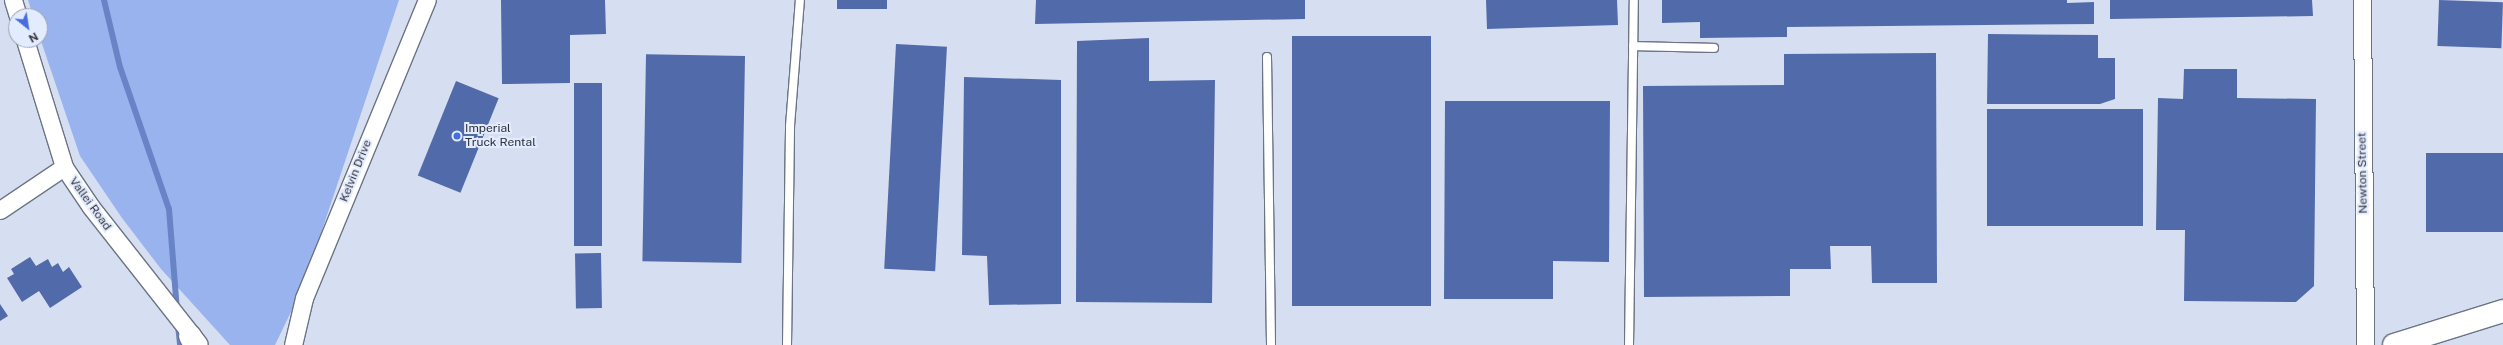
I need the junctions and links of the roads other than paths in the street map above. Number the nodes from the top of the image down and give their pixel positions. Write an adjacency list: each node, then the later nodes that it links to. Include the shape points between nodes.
1 (427, 0): 13 (street, Kelvin Drive, via 304,298)
2 (800, 0): 14 (lane, via 790,126)
3 (1634, 0): 5 (lane)
4 (2362, 0): 17 (street, Newton Street)
5 (1633, 46): 7 (lane); 16 (lane)
6 (27, 48): 9 (street, Vallei Road)
7 (1714, 48)
8 (1267, 57): 15 (lane)
9 (64, 167): 10 (street); 12 (street, Vallei Road)
10 (0, 210)
11 (2503, 311): 18 (street)
12 (195, 342)
13 (293, 345)
14 (787, 345)
15 (1271, 345)
16 (1629, 345)
17 (2365, 345)
18 (2394, 345)

